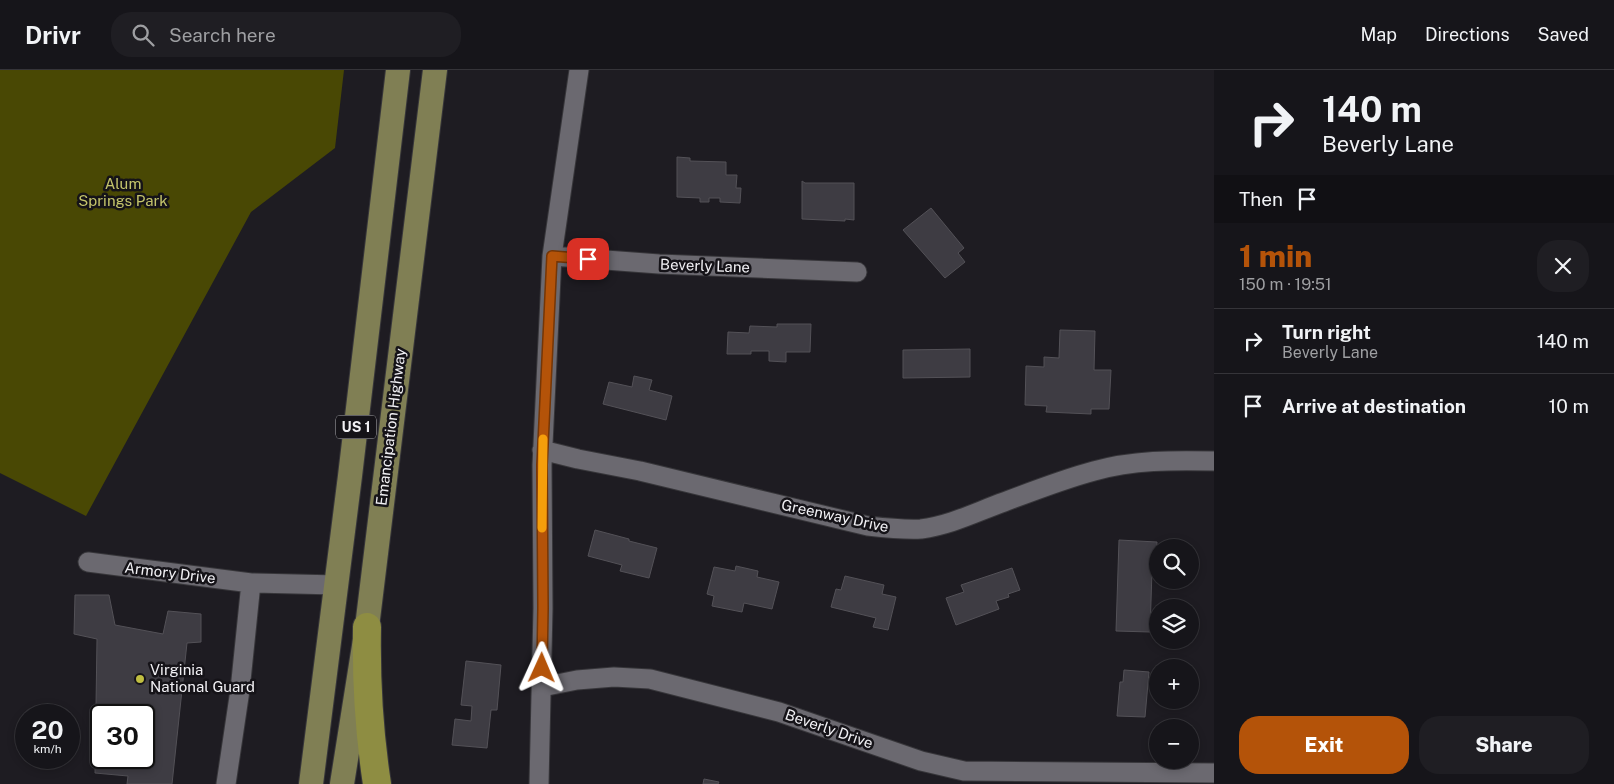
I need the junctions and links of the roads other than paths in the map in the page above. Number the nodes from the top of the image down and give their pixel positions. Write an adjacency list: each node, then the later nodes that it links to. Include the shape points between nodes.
1 (398, 70): 10 (main road, US 1)
2 (435, 70): 11 (main road, Emancipation Highway / US 1)
3 (579, 70): 4 (street)
4 (552, 256): 5 (street, Beverly Lane); 6 (street)
5 (857, 272)
6 (542, 450): 7 (street, Greenway Drive, via 891,529 949,524 1094,471 1131,463); 12 (street)
7 (1214, 461)
8 (88, 562): 9 (street, Armory Drive)
9 (251, 583): 10 (street, Armory Drive); 15 (street)
10 (337, 585): 16 (main road, US 1)
11 (367, 627): 17 (main road, Emancipation Highway / US 1); 18 (highway, via 366,675)
12 (542, 688): 14 (street, Beverly Drive, via 614,677 650,679 779,712); 19 (street)
13 (1214, 773): 14 (street, Beverly Drive)
14 (965, 778)
15 (226, 784)
16 (311, 784)
17 (342, 784)
18 (377, 784)
19 (539, 784)

